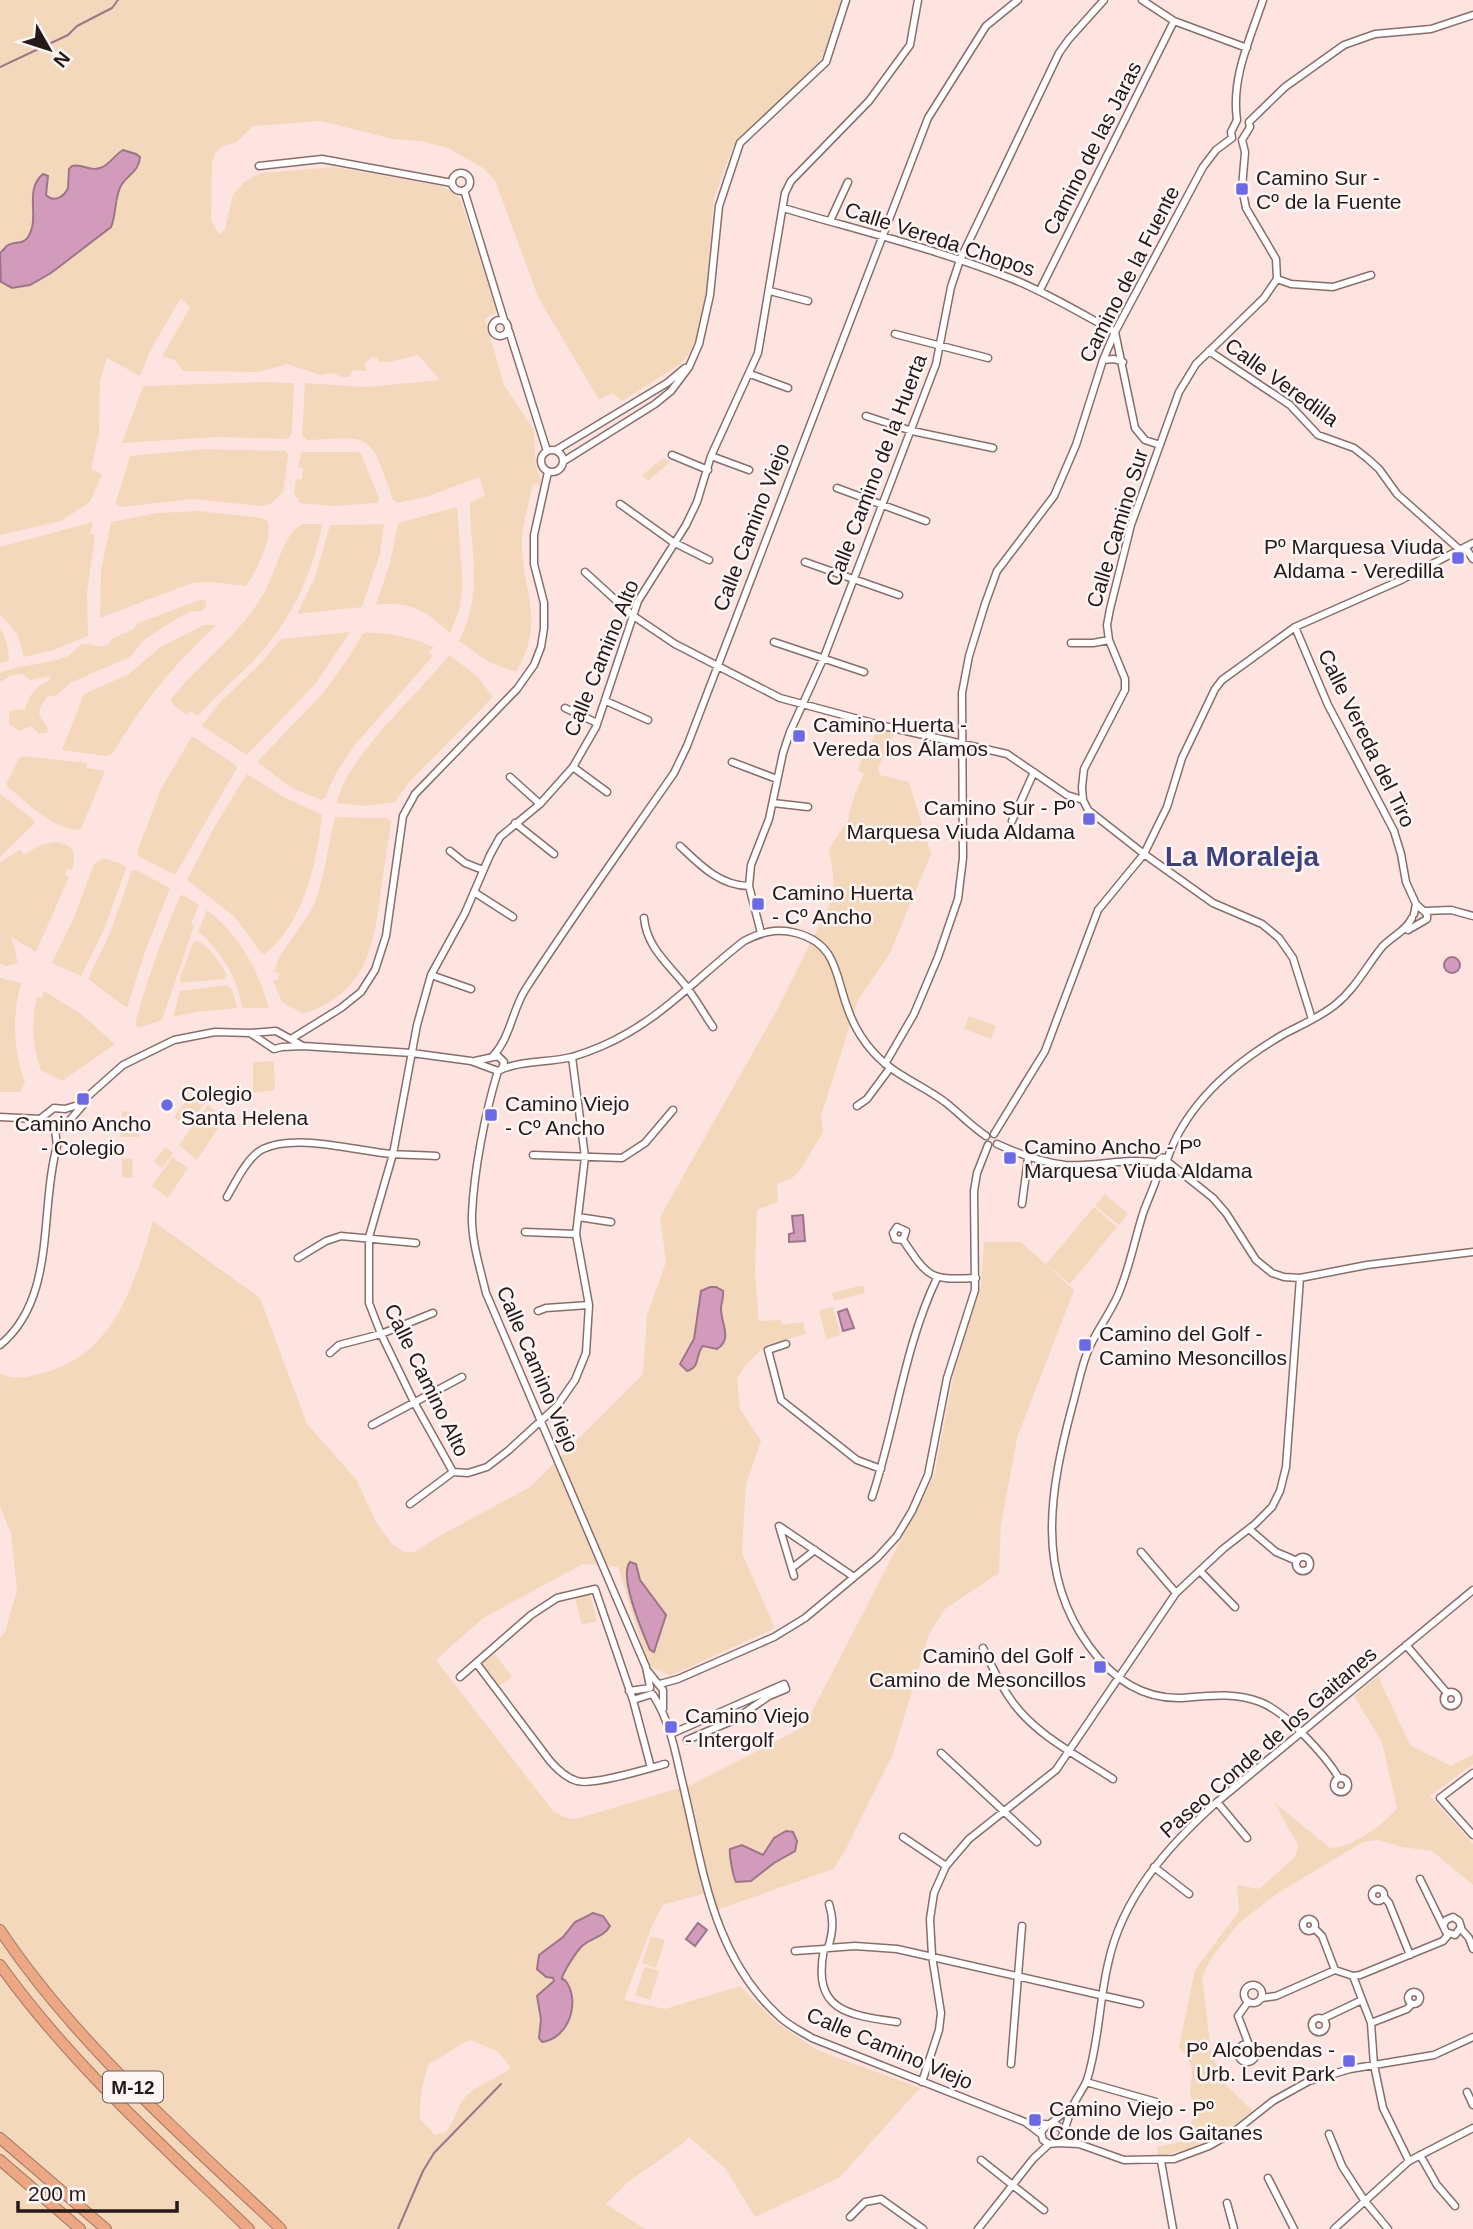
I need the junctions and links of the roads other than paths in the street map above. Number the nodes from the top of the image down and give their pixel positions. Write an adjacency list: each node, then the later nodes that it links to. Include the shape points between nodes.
1 (846, 0): 35 (street, via 826,62 740,143 719,206 710,295)
2 (918, 0): 18 (street, Calle Camino Alto, via 910,45 869,101 791,181)
3 (1018, 0): 20 (street, Calle Camino Viejo, via 986,26 939,98)
4 (1104, 0): 21 (street, Calle Camino de la Huerta, via 1059,53)
5 (1142, 0): 8 (street)
6 (1263, 0): 9 (street)
7 (1473, 15): 11 (street, via 1431,29 1375,34 1344,45 1284,87)
8 (1174, 21): 9 (street); 24 (street, Camino de las Jaras)
9 (1247, 48): 10 (street, via 1236,85)
10 (1237, 120): 11 (street); 12 (street)
11 (1249, 121): 13 (street)
12 (1232, 138): 13 (street); 29 (street, Camino de la Fuente, via 1203,167)
13 (1242, 140): 23 (street, via 1246,208 1276,259)
14 (260, 166): 16 (street, via 322,159)
15 (848, 182): 19 (street)
16 (452, 183): 17 (street); 17 (street, via 458,174 467,175 470,183)
17 (464, 190): 27 (street)
18 (783, 208): 19 (street, Calle Vereda Chopos); 25 (street, Calle Camino Alto)
19 (830, 222): 20 (street, Calle Vereda Chopos)
20 (881, 236): 21 (street, Calle Vereda Chopos); 72 (street, Calle Camino Viejo)
21 (960, 260): 24 (street, Calle Vereda Chopos); 32 (street, Calle Camino de la Huerta)
22 (1371, 275): 23 (street, via 1333,287)
23 (1277, 279): 34 (street, Calle Camino Sur, via 1264,298)
24 (1040, 290): 29 (street, Calle Vereda Chopos)
25 (770, 291): 26 (street); 39 (street, Calle Camino Alto)
26 (808, 301)
27 (501, 319): 28 (street); 31 (street, via 492,328)
28 (509, 331): 31 (street); 33 (street)
29 (1115, 332): 37 (street, Camino de la Fuente); 38 (street)
30 (895, 334): 32 (street)
31 (499, 336): 33 (street)
32 (940, 345): 36 (street); 42 (street, Calle Camino de la Huerta)
33 (513, 347): 46 (street)
34 (1209, 351): 43 (street, Calle Camino Sur, via 1179,391); 59 (street, Calle Veredilla, via 1290,405 1318,435 1354,448 1379,469 1397,494)
35 (694, 355): 45 (street, via 667,383); 49 (street, via 680,380 663,397)
36 (988, 358)
37 (1103, 360): 38 (street); 79 (street, Camino de la Fuente, via 1054,496 997,571 969,656 962,694)
38 (1123, 362): 43 (street, via 1135,428 1145,440)
39 (750, 374): 40 (street); 48 (street, Calle Camino Alto)
40 (788, 388)
41 (866, 416): 42 (street)
42 (912, 431): 44 (street); 55 (street, Calle Camino de la Huerta)
43 (1160, 445): 68 (street, Calle Camino Sur, via 1120,563 1107,625)
44 (993, 449)
45 (555, 450): 46 (street); 49 (street)
46 (547, 451): 52 (street, via 541,462)
47 (672, 455): 50 (street)
48 (711, 456): 50 (street, Calle Camino Alto); 51 (street)
49 (564, 461): 52 (street, via 557,472)
50 (708, 470): 57 (street, Calle Camino Alto, via 686,525)
51 (749, 470)
52 (548, 472): 111 (street, via 534,535 544,628 534,666 415,794 403,816 386,936 376,970 360,992)
53 (837, 488): 55 (street)
54 (620, 504): 57 (street)
55 (882, 506): 56 (street); 64 (street, Calle Camino de la Huerta)
56 (926, 520)
57 (673, 542): 61 (street); 66 (street, Calle Camino Alto)
58 (1473, 543): 59 (street)
59 (1463, 549): 60 (street, Calle Veredilla); 67 (street)
60 (1473, 559)
61 (709, 560)
62 (805, 562): 64 (street)
63 (585, 572): 66 (street)
64 (854, 580): 65 (street); 71 (street, Calle Camino de la Huerta)
65 (899, 595)
66 (632, 615): 72 (street); 74 (street, Calle Camino Alto)
67 (1295, 627): 95 (street, via 1215,689); 99 (street, Calle Vereda del Tiro, via 1328,705 1394,831)
68 (1109, 640): 70 (street); 86 (street, Calle Camino Sur, via 1126,684 1084,769)
69 (774, 642): 71 (street)
70 (1071, 643)
71 (824, 657): 73 (street); 75 (street, Calle Camino de la Huerta)
72 (716, 666): 75 (street); 115 (street, Calle Camino Viejo, via 674,773 551,950 522,996)
73 (864, 672)
74 (606, 701): 77 (street); 78 (street, Calle Camino Alto)
75 (803, 705): 79 (street); 84 (street, Calle Camino de la Huerta)
76 (565, 708): 78 (street)
77 (648, 720)
78 (597, 723): 81 (street, Calle Camino Alto)
79 (964, 743): 82 (street, via 1007,754); 126 (street, Camino de la Fuente, via 958,899 914,1014)
80 (732, 762): 84 (street)
81 (573, 767): 85 (street); 88 (street, Calle Camino Alto)
82 (1034, 772): 86 (street); 90 (street)
83 (510, 777): 88 (street)
84 (777, 779): 87 (street, Calle Camino de la Huerta)
85 (607, 792)
86 (1083, 800): 95 (street, via 1093,815)
87 (773, 803): 89 (street); 97 (street, Calle Camino de la Huerta, via 751,865)
88 (540, 804): 91 (street, Calle Camino Alto)
89 (808, 807)
90 (1012, 821)
91 (514, 823): 94 (street); 96 (street, Calle Camino Alto, via 500,837)
92 (680, 846): 97 (street, via 709,873)
93 (450, 851): 96 (street)
94 (554, 854)
95 (1144, 854): 109 (street, via 1213,903 1262,923 1279,938 1293,958); 137 (street, via 1098,910 1045,1051)
96 (483, 870): 98 (street, Calle Camino Alto)
97 (749, 886): 105 (street, Calle Camino de la Huerta)
98 (474, 892): 101 (street); 106 (street, Calle Camino Alto)
99 (1416, 904): 100 (street, Calle Vereda del Tiro); 104 (street)
100 (1425, 913): 102 (street, via 1451,910); 104 (street); 104 (street)
101 (513, 916)
102 (1473, 916)
103 (644, 918): 108 (street, via 656,953)
104 (1415, 919): 109 (street, via 1384,946 1347,995)
105 (761, 933): 108 (street, via 726,956); 126 (street, via 789,931 822,945 839,975 849,1013 864,1041)
106 (431, 975): 107 (street); 120 (street, Calle Camino Alto)
107 (471, 989)
108 (689, 990): 110 (street); 121 (street, via 627,1034)
109 (1312, 1019): 146 (street, via 1225,1074 1189,1116)
110 (713, 1027)
111 (307, 1031): 116 (street); 118 (street)
112 (250, 1033): 113 (street); 117 (street); 128 (street, via 215,1032 174,1040 123,1065)
113 (270, 1033): 114 (street); 117 (street)
114 (284, 1035): 116 (street); 119 (street)
115 (505, 1038): 122 (street, Calle Camino Viejo); 123 (street)
116 (291, 1039): 118 (street)
117 (267, 1044): 119 (street, via 274,1049)
118 (306, 1046): 119 (street); 120 (street)
119 (282, 1047)
120 (412, 1053): 124 (street); 141 (street, Calle Camino Alto)
121 (572, 1057): 125 (street); 144 (street, Calle Camino Alto)
122 (491, 1058): 123 (street); 124 (street); 127 (street)
123 (502, 1059): 125 (street); 127 (street)
124 (471, 1061): 127 (street)
125 (524, 1064): 127 (street)
126 (887, 1066): 129 (street, Camino de la Fuente, via 867,1099); 138 (street, via 943,1100)
127 (495, 1069): 170 (street, Calle Camino Viejo, via 472,1215 477,1256 486,1293)
128 (90, 1095): 130 (street); 135 (street)
129 (857, 1106)
130 (65, 1109): 132 (street, via 58,1107); 135 (street)
131 (673, 1110): 144 (street, via 645,1143 622,1157)
132 (49, 1114): 134 (street); 136 (street)
133 (0, 1118): 134 (street)
134 (40, 1119): 136 (street)
135 (70, 1121): 136 (street, via 62,1129)
136 (52, 1127): 166 (street, via 57,1146 36,1289 22,1322)
137 (994, 1134): 138 (street); 139 (street)
138 (986, 1136): 140 (street)
139 (997, 1144): 140 (street); 145 (street)
140 (988, 1145): 159 (street, via 974,1191)
141 (393, 1154): 143 (street); 147 (street, via 296,1142 270,1147 261,1150 242,1172); 153 (street, Calle Camino Alto)
142 (533, 1155): 144 (street)
143 (436, 1156)
144 (585, 1157): 149 (street, Calle Camino Alto)
145 (1028, 1158): 146 (street, via 1067,1165); 148 (street)
146 (1164, 1162): 160 (street, via 1213,1198 1261,1266 1284,1278); 192 (street, via 1141,1219 1131,1263 1084,1363 1065,1433 1051,1525 1059,1590 1078,1631)
147 (227, 1197)
148 (1022, 1205)
149 (578, 1217): 150 (street); 152 (street, Calle Camino Alto)
150 (611, 1222)
151 (525, 1231): 152 (street)
152 (576, 1234): 161 (street, Calle Camino Alto)
153 (369, 1237): 155 (street); 157 (street, via 341,1236); 164 (street, Calle Camino Alto, via 369,1303)
154 (904, 1240): 158 (street, via 919,1265)
155 (416, 1243)
156 (1473, 1252): 160 (street)
157 (298, 1258)
158 (937, 1278): 159 (street); 172 (street, via 916,1329)
159 (976, 1278): 183 (street, via 947,1378 928,1475 897,1536)
160 (1300, 1278): 176 (street, via 1286,1467 1272,1507)
161 (589, 1305): 162 (street); 170 (street, Calle Camino Alto, via 586,1353 575,1380 557,1406)
162 (538, 1311)
163 (433, 1312): 164 (street)
164 (380, 1334): 167 (street, via 339,1345); 169 (street, Calle Camino Alto)
165 (786, 1344): 172 (street, via 768,1350 781,1400 857,1461)
166 (0, 1345)
167 (330, 1353)
168 (462, 1377): 169 (street)
169 (414, 1402): 171 (street); 173 (street, Calle Camino Alto)
170 (540, 1420): 173 (street, Calle Camino Alto, via 487,1467); 190 (street, Calle Camino Viejo)
171 (372, 1424)
172 (881, 1469): 174 (street)
173 (453, 1472): 175 (street)
174 (872, 1497)
175 (410, 1504)
176 (1249, 1529): 179 (street, via 1276,1552); 181 (street)
177 (815, 1550): 180 (street); 180 (street, via 778,1522); 183 (street)
178 (1141, 1552): 185 (street)
179 (1297, 1561)
180 (792, 1568): 182 (street)
181 (1200, 1571): 185 (street); 186 (street)
182 (794, 1576)
183 (854, 1577): 193 (street, via 774,1637)
184 (1473, 1590): 187 (street, Paseo Conde de los Gaitanes)
185 (1176, 1593): 192 (street)
186 (1235, 1606)
187 (1406, 1645): 196 (street); 199 (street, Paseo Conde de los Gaitanes)
188 (983, 1648): 202 (street, via 1009,1698 1044,1734)
189 (477, 1664): 191 (street); 194 (street, via 557,1598 594,1589); 205 (street, via 563,1774 578,1782 593,1781)
190 (646, 1667): 193 (street, Calle Camino Viejo); 195 (street, Calle Camino Viejo)
191 (460, 1678)
192 (1119, 1678): 199 (street, via 1158,1697 1228,1695 1261,1702); 202 (street)
193 (661, 1687): 195 (street); 195 (street, via 659,1696); 198 (street, Calle Camino Viejo)
194 (629, 1691): 195 (street); 197 (street)
195 (651, 1691): 197 (street); 198 (street, Calle Camino Viejo)
196 (1447, 1693)
197 (633, 1700): 205 (street)
198 (662, 1711): 200 (street, Calle Camino Viejo)
199 (1300, 1732): 207 (street); 209 (street, Paseo Conde de los Gaitanes)
200 (671, 1734): 201 (street, via 784,1684 786,1689 748,1712); 249 (street, Calle Camino Viejo, via 717,1923 741,1973 782,2019 812,2038)
201 (687, 1740)
202 (1070, 1751): 208 (street); 210 (street, via 1047,1779)
203 (941, 1753): 210 (street)
204 (665, 1765): 205 (street)
205 (651, 1768)
206 (1473, 1773): 211 (street, via 1440,1798)
207 (1339, 1778)
208 (1113, 1779)
209 (1217, 1802): 213 (street); 216 (street, Paseo Conde de los Gaitanes, via 1181,1834)
210 (1003, 1811): 214 (street); 215 (street, via 969,1839)
211 (1473, 1835)
212 (903, 1837): 215 (street)
213 (1247, 1838)
214 (1037, 1842)
215 (946, 1867): 231 (street, via 931,1909)
216 (1154, 1867): 218 (street); 236 (street, Paseo Conde de los Gaitanes, via 1119,1927)
217 (1420, 1879): 222 (street)
218 (1189, 1895)
219 (1384, 1897): 230 (street)
220 (829, 1904): 227 (street, via 833,1924)
221 (1022, 1926): 234 (street)
222 (1443, 1926): 224 (street, via 1453,1917); 226 (street)
223 (1314, 1928): 233 (street, via 1322,1936)
224 (1461, 1929): 226 (street); 228 (street)
225 (0, 1930): 281 (highway, M-12, via 42,1986 128,2082)
226 (1448, 1935): 230 (street)
227 (826, 1949): 229 (street); 231 (street, via 875,1947); 243 (street, via 820,1979 825,1993 842,2010 856,2016)
228 (1473, 1949)
229 (795, 1951)
230 (1410, 1955): 235 (street)
231 (932, 1956): 234 (street); 249 (street, via 941,2013 936,2045)
232 (0, 1965): 280 (highway, M-12, via 107,2093)
233 (1335, 1970): 235 (street); 237 (street)
234 (1016, 1975): 236 (street); 247 (street)
235 (1353, 1976): 238 (street)
236 (1102, 1995): 240 (street); 250 (street, Paseo Conde de los Gaitanes)
237 (1262, 1998): 239 (street); 239 (street, via 1260,1987 1250,1986 1244,1994)
238 (1362, 2000): 242 (street); 244 (street)
239 (1248, 2002): 246 (street, via 1238,2016)
240 (1140, 2004)
241 (1412, 2004): 244 (street)
242 (1322, 2019)
243 (897, 2022)
244 (1371, 2022): 248 (street)
245 (1473, 2038): 248 (street, via 1434,2055)
246 (1249, 2045)
247 (1011, 2064)
248 (1374, 2065): 269 (street, via 1309,2081 1209,2146); 270 (street, via 1383,2108)
249 (922, 2082): 255 (street, Calle Camino Viejo)
250 (1086, 2082): 252 (street); 253 (street, Paseo Conde de los Gaitanes)
251 (1467, 2092): 254 (street)
252 (1156, 2102)
253 (1073, 2104): 256 (street, Paseo Conde de los Gaitanes); 258 (street, Paseo Conde de los Gaitanes)
254 (1473, 2105)
255 (1025, 2122): 256 (street, Calle Camino Viejo); 260 (street, Calle Camino Viejo)
256 (1049, 2124): 258 (street); 260 (street, Paseo Conde de los Gaitanes)
257 (1473, 2128): 265 (street)
258 (1062, 2130): 262 (street, Paseo Conde de los Gaitanes); 264 (street)
259 (1329, 2134): 273 (street, via 1342,2166)
260 (1041, 2136): 263 (street, Calle Camino Viejo); 266 (street)
261 (0, 2138): 279 (highway)
262 (1058, 2143): 263 (street); 264 (street)
263 (1049, 2144): 266 (street)
264 (1079, 2144): 269 (street, via 1124,2160)
265 (1420, 2155): 270 (street); 275 (street)
266 (1033, 2159): 272 (street)
267 (0, 2160): 278 (highway)
268 (981, 2160): 272 (street)
269 (1161, 2161): 284 (street)
270 (1409, 2161): 273 (street)
271 (1268, 2178): 286 (street)
272 (1013, 2185): 276 (street); 283 (street)
273 (1364, 2200): 287 (street); 288 (street)
274 (1227, 2203): 285 (street)
275 (1455, 2206)
276 (1044, 2210)
277 (849, 2217): 282 (street, via 865,2202 881,2199)
278 (80, 2229)
279 (106, 2229)
280 (249, 2229)
281 (281, 2229)
282 (923, 2229)
283 (978, 2229)
284 (1173, 2229)
285 (1234, 2229)
286 (1294, 2229)
287 (1334, 2229)
288 (1388, 2229)

